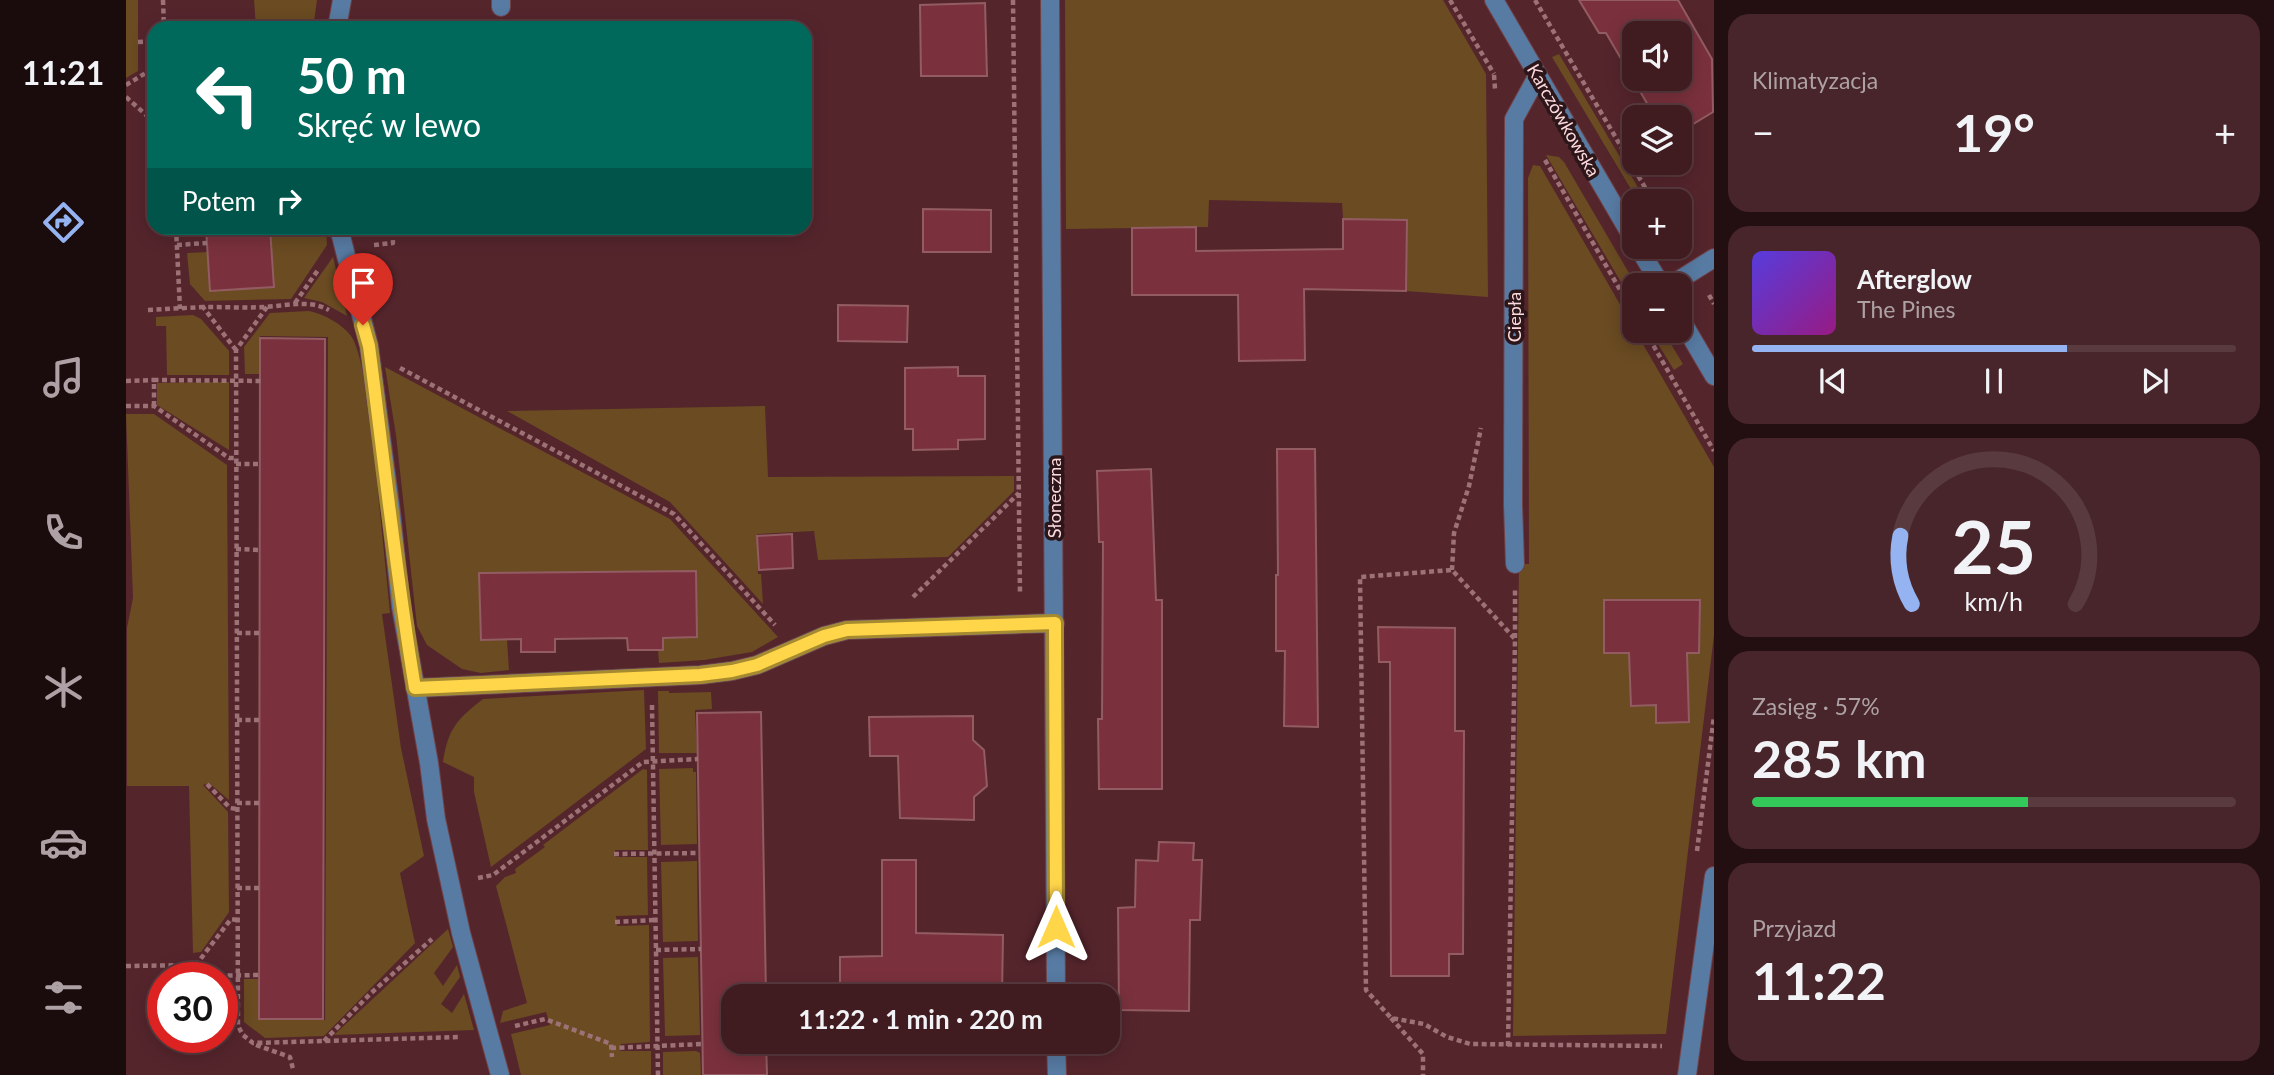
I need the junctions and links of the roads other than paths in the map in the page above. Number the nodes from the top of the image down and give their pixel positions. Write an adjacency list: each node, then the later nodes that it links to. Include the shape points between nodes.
1 (342, 0): 4 (street)
2 (1051, 0): 13 (street, Słoneczna)
3 (1494, 0): 5 (street, Karczówkowska)
4 (338, 21)
5 (1538, 75): 6 (street, Karczówkowska); 12 (street, Ciepła, via 1514,119)
6 (1622, 219)
7 (341, 235): 14 (street, via 369,346)
8 (1714, 258): 9 (street)
9 (1690, 273)
10 (1692, 338): 11 (street)
11 (1714, 376)
12 (1515, 564)
13 (1055, 623): 14 (street, via 847,630 757,665 700,675); 16 (street, Słoneczna)
14 (415, 688): 18 (street, via 450,883)
15 (1714, 876): 20 (street)
16 (1056, 984)
17 (1056, 1054): 19 (street)
18 (500, 1075)
19 (1057, 1075)
20 (1687, 1075)

